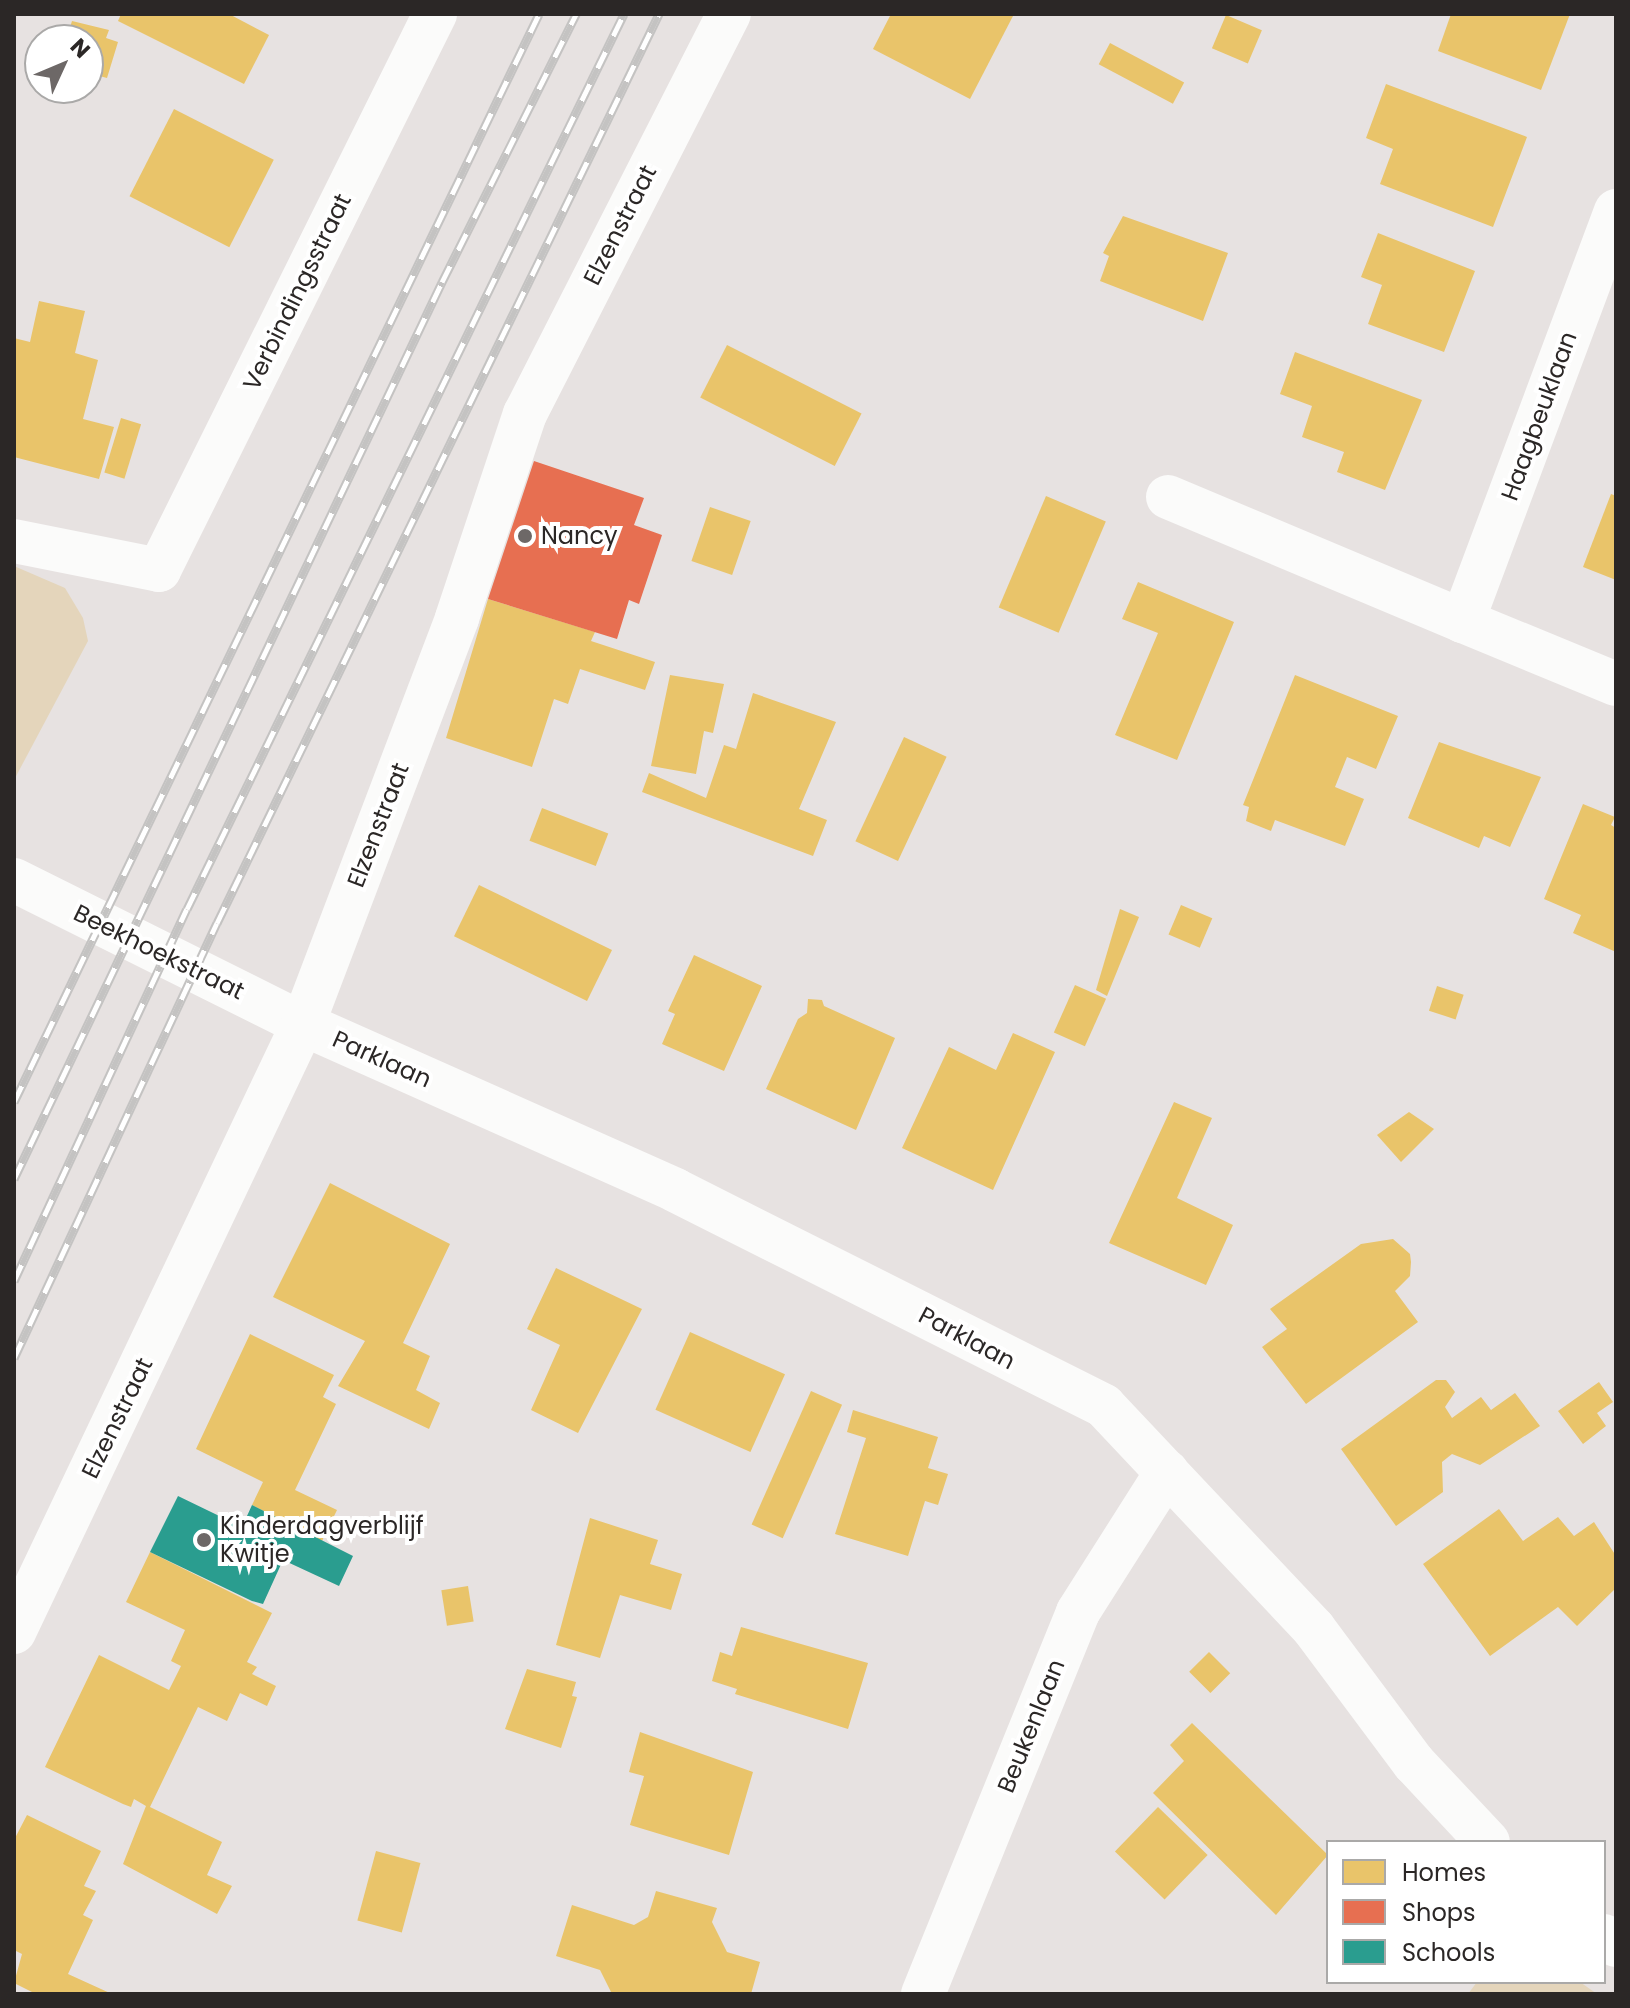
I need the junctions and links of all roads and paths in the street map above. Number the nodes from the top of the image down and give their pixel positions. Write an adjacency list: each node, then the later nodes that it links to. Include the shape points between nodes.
1 (435, 14): 5 (street, Verbindingsstraat, via 159,570)
2 (729, 14): 9 (street, Elzenstraat, via 525,414 457,618)
3 (1616, 211): 6 (street, Haagbeuklaan)
4 (1168, 497): 6 (street)
5 (14, 541)
6 (1463, 621): 7 (street)
7 (1616, 684)
8 (14, 880): 9 (street, Beekhoekstraat)
9 (303, 1024): 10 (street, Parklaan, via 675,1190 1104,1406); 11 (street, Elzenstraat)
10 (1167, 1472): 12 (street, Parklaan, via 1314,1629 1414,1763); 13 (street, Beukenlaan, via 1078,1612)
11 (14, 1632)
12 (1486, 1840)
13 (923, 1994)

